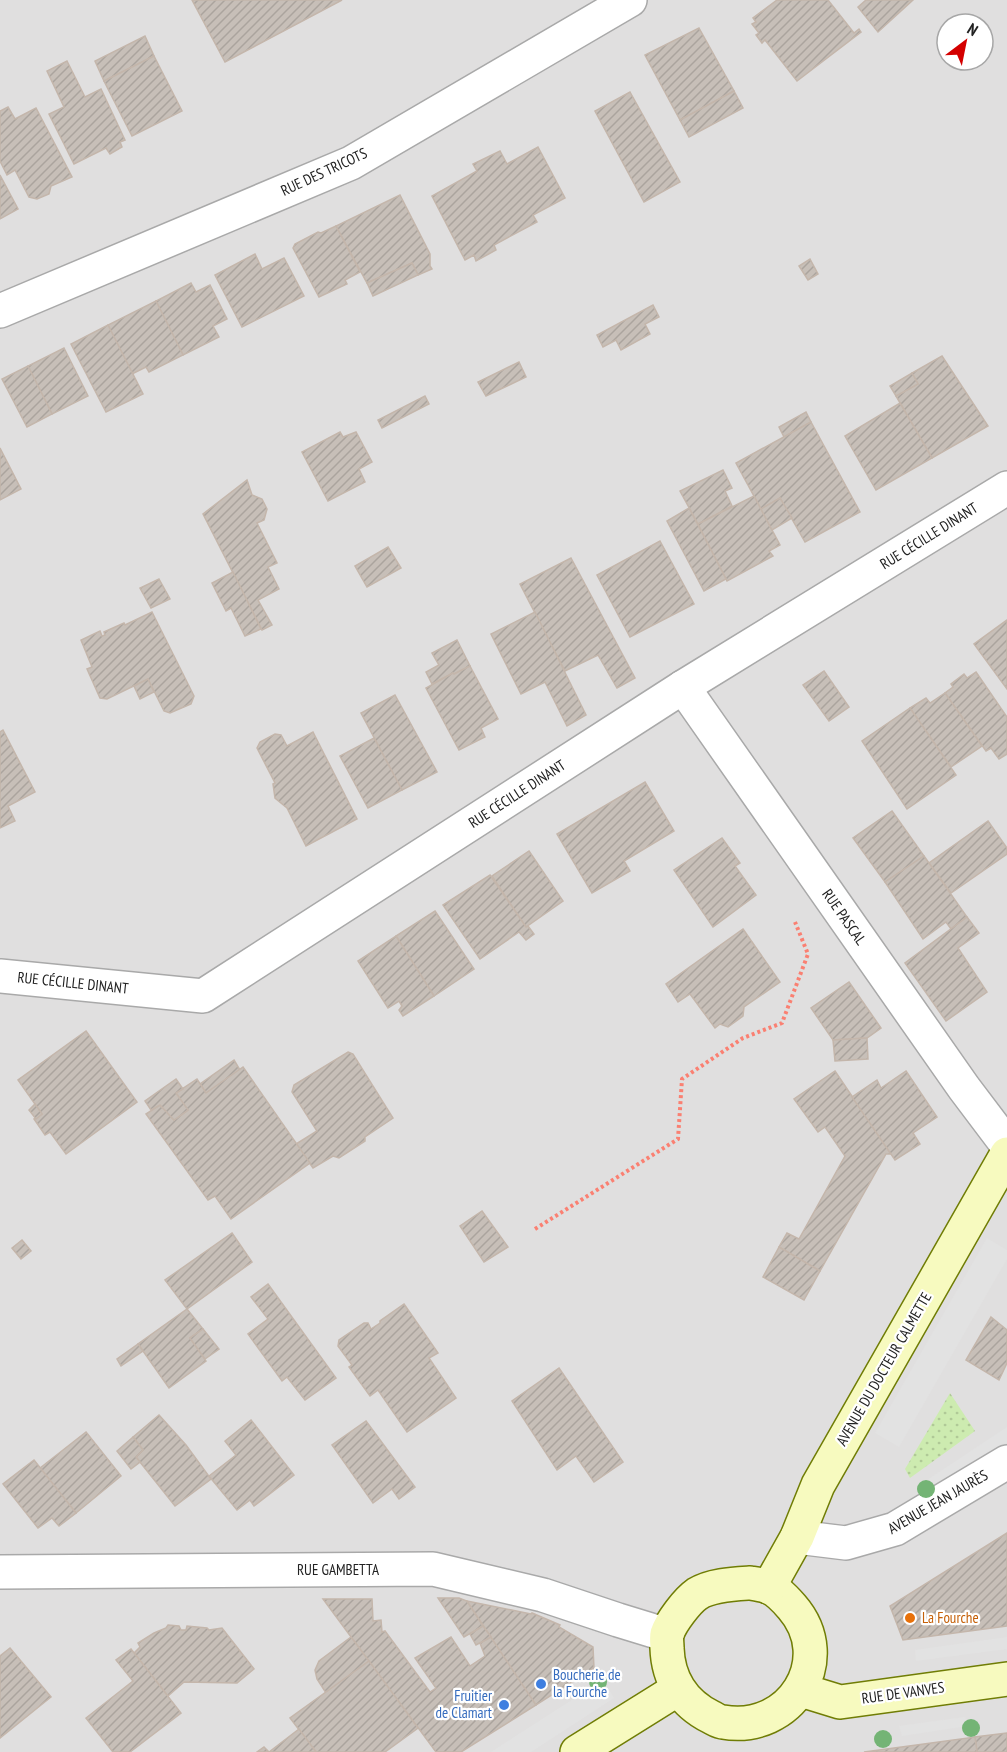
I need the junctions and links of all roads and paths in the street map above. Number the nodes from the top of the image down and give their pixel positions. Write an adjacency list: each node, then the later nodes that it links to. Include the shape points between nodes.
1 (630, 0): 2 (street, RUE DES TRICOTS, via 351,163)
2 (0, 311)
3 (1007, 489): 4 (street, RUE CÉCILLE DINANT)
4 (683, 687): 5 (street, RUE PASCAL); 6 (street, RUE CÉCILLE DINANT, via 203,996)
5 (831, 897): 7 (street, RUE PASCAL); 9 (path, via 795,923 808,954 782,1023 743,1038 682,1079 678,1139)
6 (0, 976)
7 (1007, 1145)
8 (1007, 1154): 11 (main road, AVENUE DU DOCTEUR CALMETTE, via 818,1485)
9 (535, 1229)
10 (1007, 1462): 11 (street, AVENUE JEAN JAURÈS, via 895,1529 846,1543)
11 (797, 1537): 13 (main road, AVENUE DU DOCTEUR CALMETTE)
12 (0, 1572): 14 (street, RUE GAMBETTA, via 433,1569 543,1595)
13 (769, 1587): 14 (main road, via 731,1584 697,1594 680,1611); 17 (main road, via 801,1617 810,1641 810,1664)
14 (667, 1635): 16 (main road, via 670,1670)
15 (1007, 1679): 17 (main road, RUE DE VANVES, via 840,1702)
16 (678, 1689): 17 (main road, via 696,1710 721,1722 742,1723 778,1712); 18 (main road)
17 (801, 1690)
18 (577, 1752)

